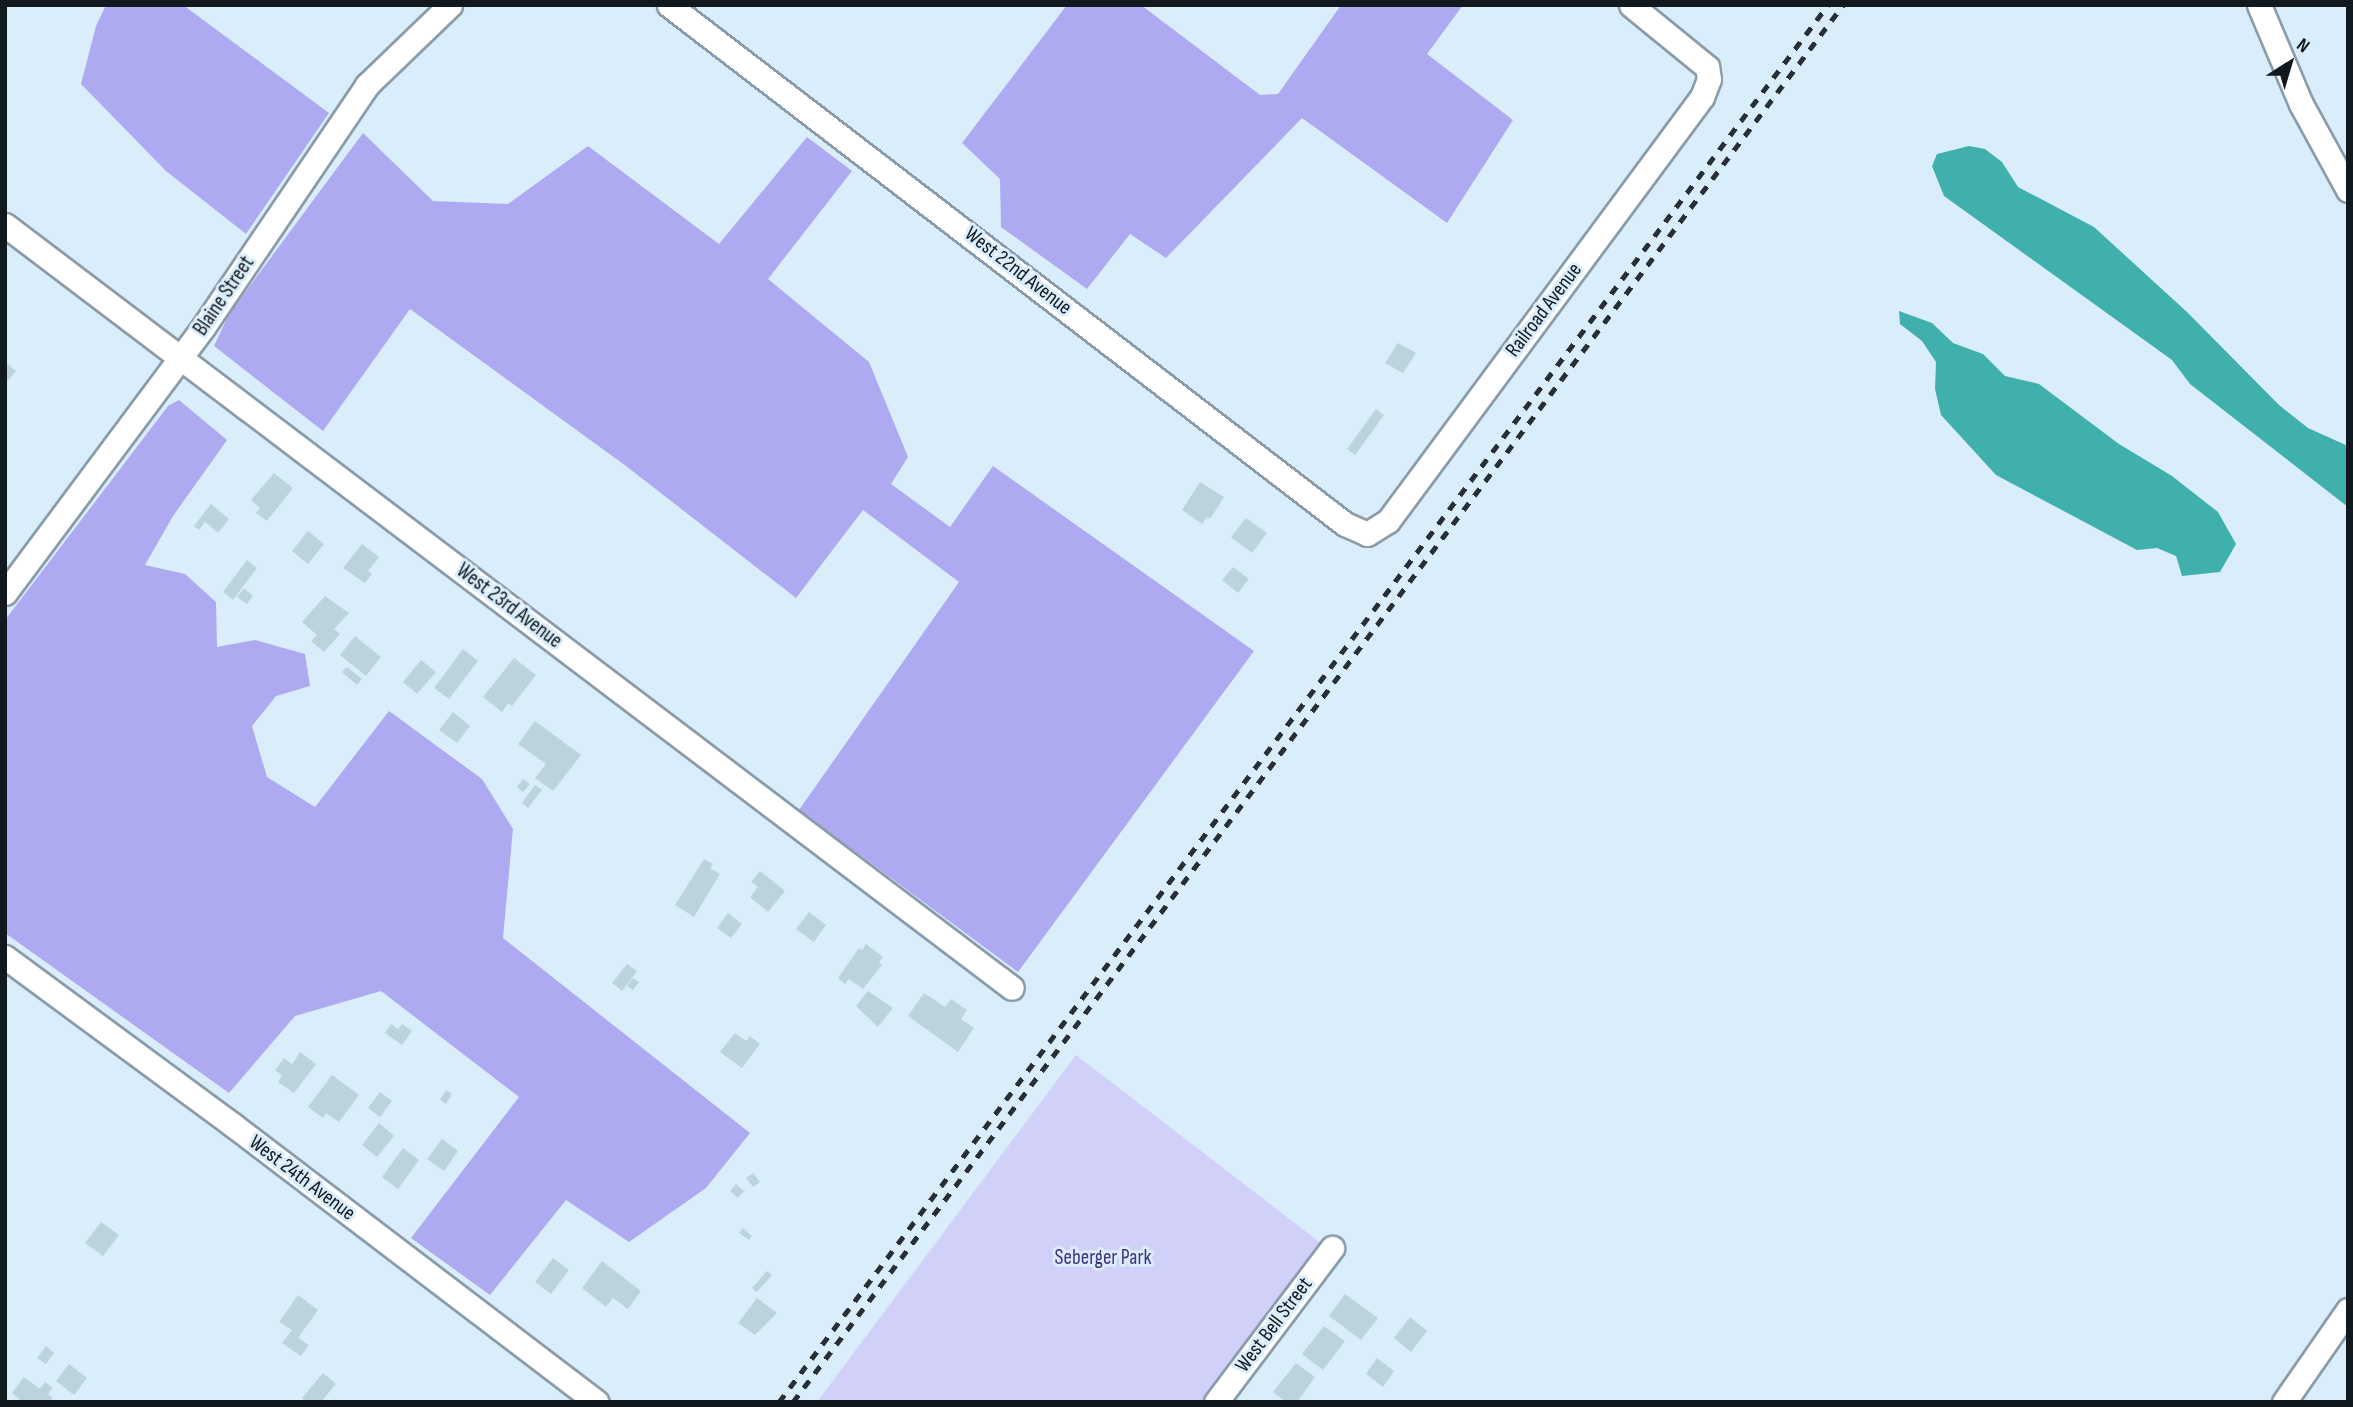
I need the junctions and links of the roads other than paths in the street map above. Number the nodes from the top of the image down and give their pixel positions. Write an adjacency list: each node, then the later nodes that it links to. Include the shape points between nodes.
1 (450, 5): 7 (street, Blaine Street, via 367,85)
2 (669, 5): 8 (street, West 22nd Avenue, via 1345,524)
3 (1631, 5): 8 (street, Railroad Avenue, via 1698,57 1709,75 1698,104 1388,520)
4 (2259, 5): 5 (street, via 2301,104)
5 (2348, 190)
6 (5, 225): 7 (street, West 23rd Avenue)
7 (181, 358): 9 (street, Blaine Street); 11 (street, West 23rd Avenue)
8 (1367, 534)
9 (5, 593)
10 (5, 957): 14 (street, West 24th Avenue)
11 (1012, 988)
12 (1332, 1248): 15 (street, West Bell Street)
13 (2348, 1310): 16 (street)
14 (597, 1402)
15 (1216, 1402)
16 (2284, 1402)

